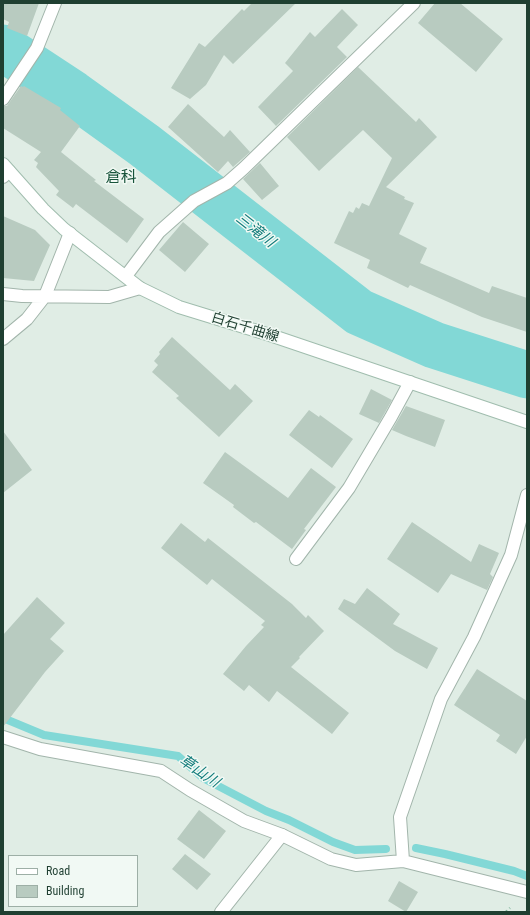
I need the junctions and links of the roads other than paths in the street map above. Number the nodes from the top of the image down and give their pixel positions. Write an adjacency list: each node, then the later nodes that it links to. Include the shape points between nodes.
1 (55, 3): 3 (street, via 37,48)
2 (414, 3): 6 (street, via 244,168 227,183 194,202 159,232)
3 (3, 99)
4 (5, 171): 5 (street, 白石千曲線)
5 (70, 233): 6 (street, 白石千曲線); 9 (street)
6 (126, 276): 7 (street, 白石千曲線)
7 (140, 288): 9 (street, via 109,297); 11 (street, 白石千曲線, via 179,307)
8 (3, 294): 9 (street)
9 (45, 296): 10 (street, via 27,319)
10 (3, 339)
11 (410, 382): 12 (street, 白石千曲線); 14 (street, via 349,488)
12 (527, 422)
13 (527, 495): 17 (street, via 511,555 474,638 441,699 400,817)
14 (296, 558)
15 (3, 737): 16 (street, via 40,749 161,771 244,821)
16 (282, 835): 17 (street, via 331,859 356,865); 19 (street)
17 (403, 861): 18 (street)
18 (527, 892)
19 (221, 912)

